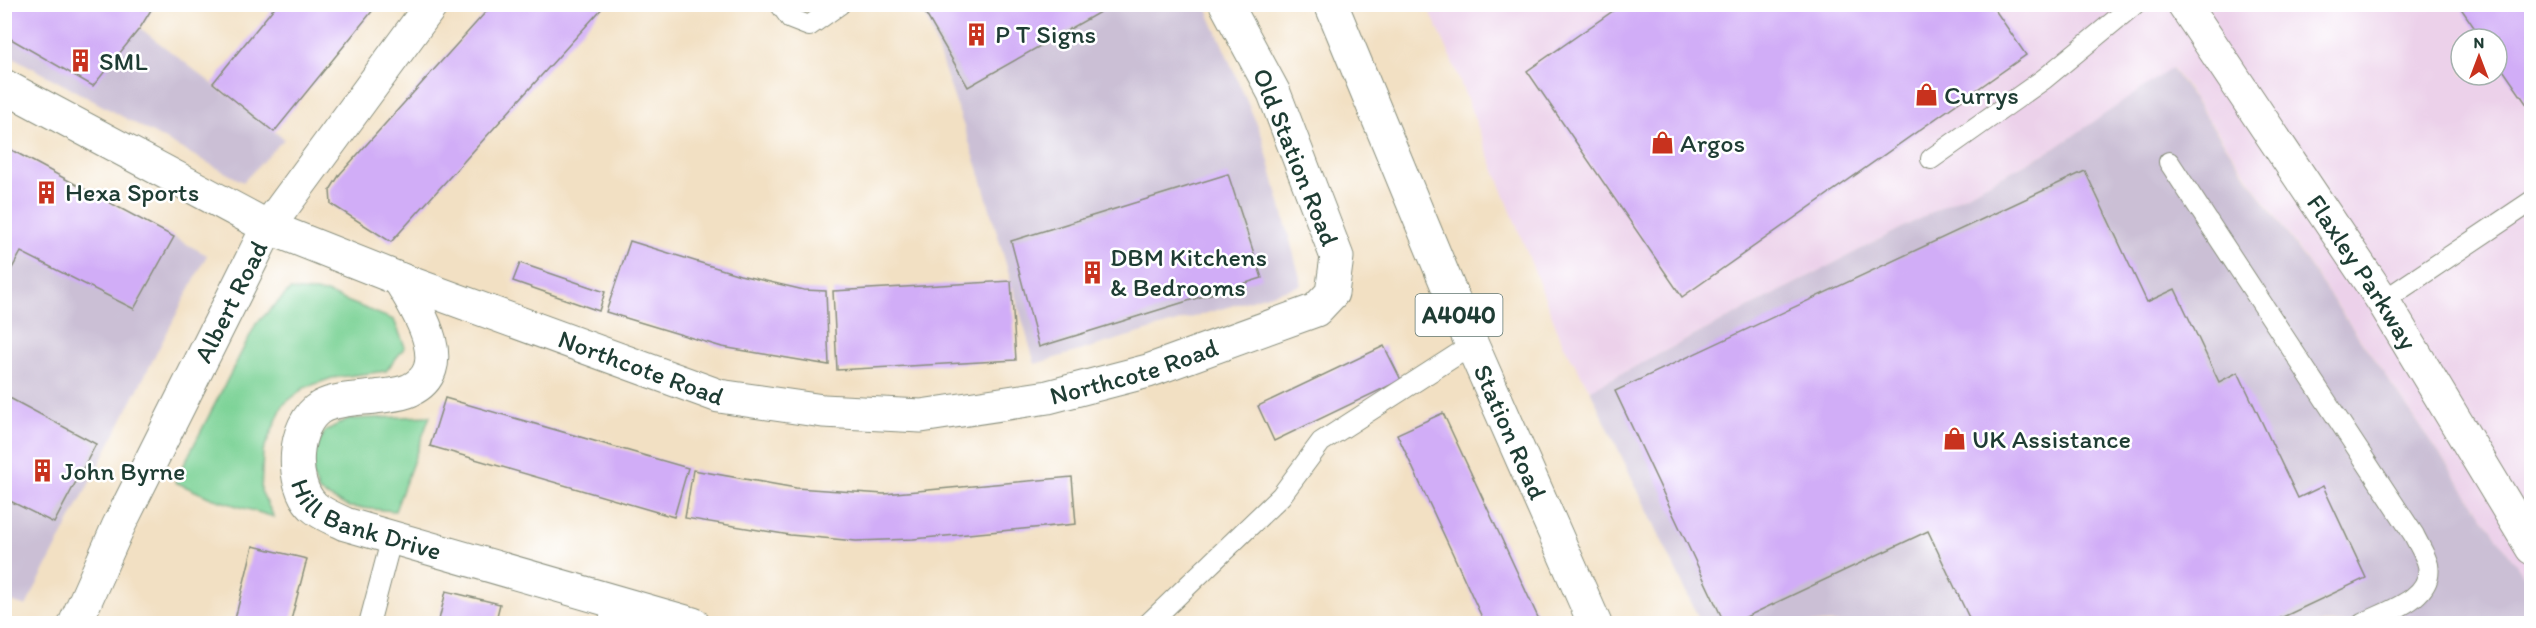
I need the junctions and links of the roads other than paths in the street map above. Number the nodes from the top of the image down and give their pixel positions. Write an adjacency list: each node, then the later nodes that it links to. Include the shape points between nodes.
1 (432, 4): 12 (street, Albert Road)
2 (780, 4): 3 (lane, via 791,19 809,26)
3 (840, 4)
4 (1226, 4): 15 (street, Old Station Road, via 1274,93 1337,257 1332,293)
5 (1331, 4): 16 (street, Station Road / A4040)
6 (2135, 4): 9 (lane, via 2044,79)
7 (2184, 4): 14 (street, Flaxley Parkway)
8 (4, 86): 12 (street, Northcote Road)
9 (1931, 159)
10 (2169, 162): 25 (lane, via 2414,536 2428,566 2425,585 2414,597)
11 (2532, 201): 14 (lane)
12 (268, 227): 13 (street, Northcote Road); 20 (street, Albert Road, via 123,517)
13 (399, 279): 15 (street, Northcote Road, via 719,396 823,411 921,416 1048,397 1148,371); 17 (street, Hill Bank Drive, via 422,317 433,355 429,370 411,390 320,408 307,421 298,457 304,494 314,507 345,524)
14 (2383, 301): 18 (street, Flaxley Parkway)
15 (1316, 310)
16 (1472, 345): 23 (lane, via 1321,442 1281,496); 24 (street, Station Road / A4040)
17 (392, 537): 19 (street, Hill Bank Drive); 21 (lane)
18 (2532, 548)
19 (611, 613): 22 (street, Hill Bank Drive)
20 (75, 624)
21 (369, 624)
22 (693, 624)
23 (1148, 624)
24 (1595, 624)
25 (2362, 624)

